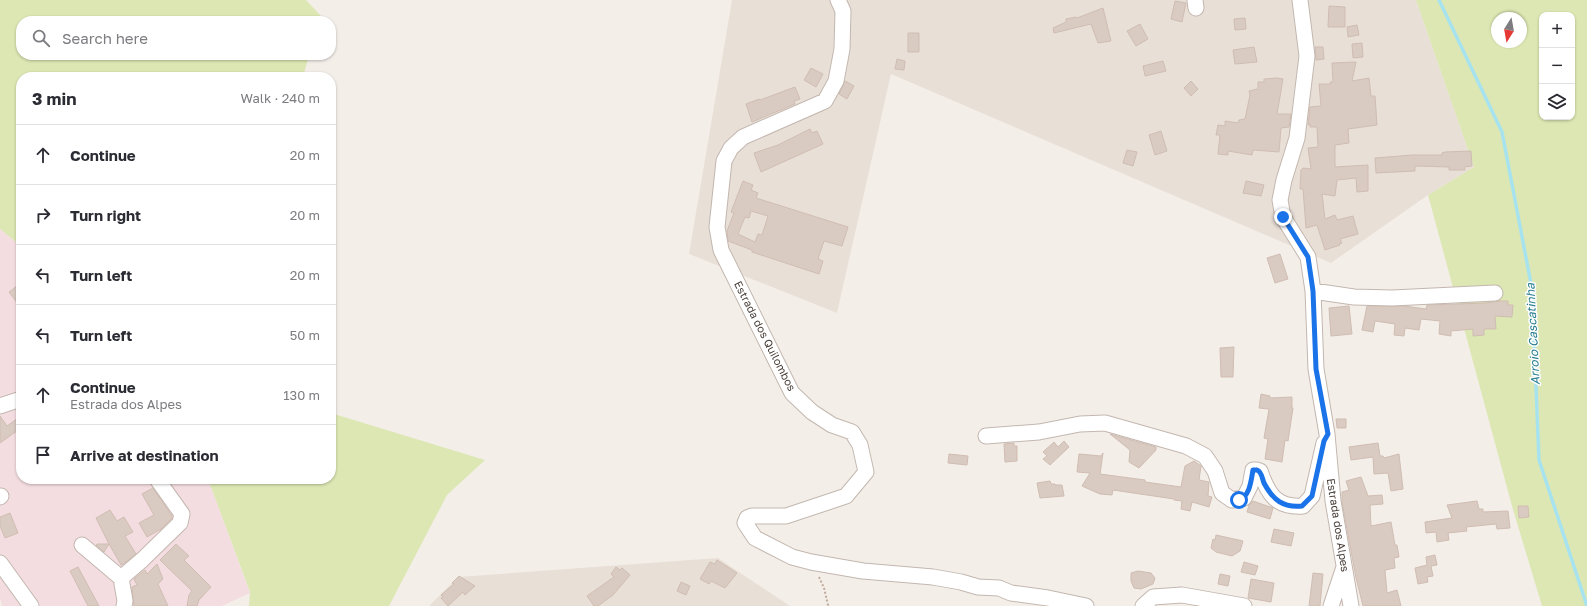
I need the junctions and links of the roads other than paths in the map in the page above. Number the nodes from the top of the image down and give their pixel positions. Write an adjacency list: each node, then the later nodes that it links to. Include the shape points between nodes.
1 (838, 0): 16 (street, Estrada dos Quilombos, via 843,11 842,42 836,81 825,101 743,137 731,148 724,161 717,227 721,250 792,393 812,412 832,425 852,432 860,445 866,472 846,496 786,516 752,516 747,518 745,523 755,538 792,557 811,562 863,571 933,577)
2 (1300, 0): 3 (street, Estrada dos Alpes, via 1307,56 1297,138 1280,200 1283,217 1308,257)
3 (1313, 291): 4 (street, via 1354,297 1392,298); 7 (street, Estrada dos Alpes, via 1316,369)
4 (1495, 293)
5 (16, 401): 6 (street)
6 (0, 406)
7 (1328, 434): 8 (street, via 1324,441 1312,496 1302,506 1292,507 1274,499 1260,471 1253,470 1250,486 1244,498 1232,500 1222,493 1215,471 1205,456 1186,446 1105,423); 12 (street, Estrada dos Alpes, via 1331,488)
8 (986, 436)
9 (160, 484): 13 (street, via 182,514 180,523)
10 (82, 545): 13 (street)
11 (0, 563): 14 (street)
12 (1344, 567): 19 (street); 20 (street, Estrada dos Alpes)
13 (121, 578): 15 (street)
14 (31, 606)
15 (124, 606)
16 (1086, 606)
17 (1143, 606): 18 (street, via 1153,598 1182,595)
18 (1244, 606)
19 (1331, 606)
20 (1351, 606)

